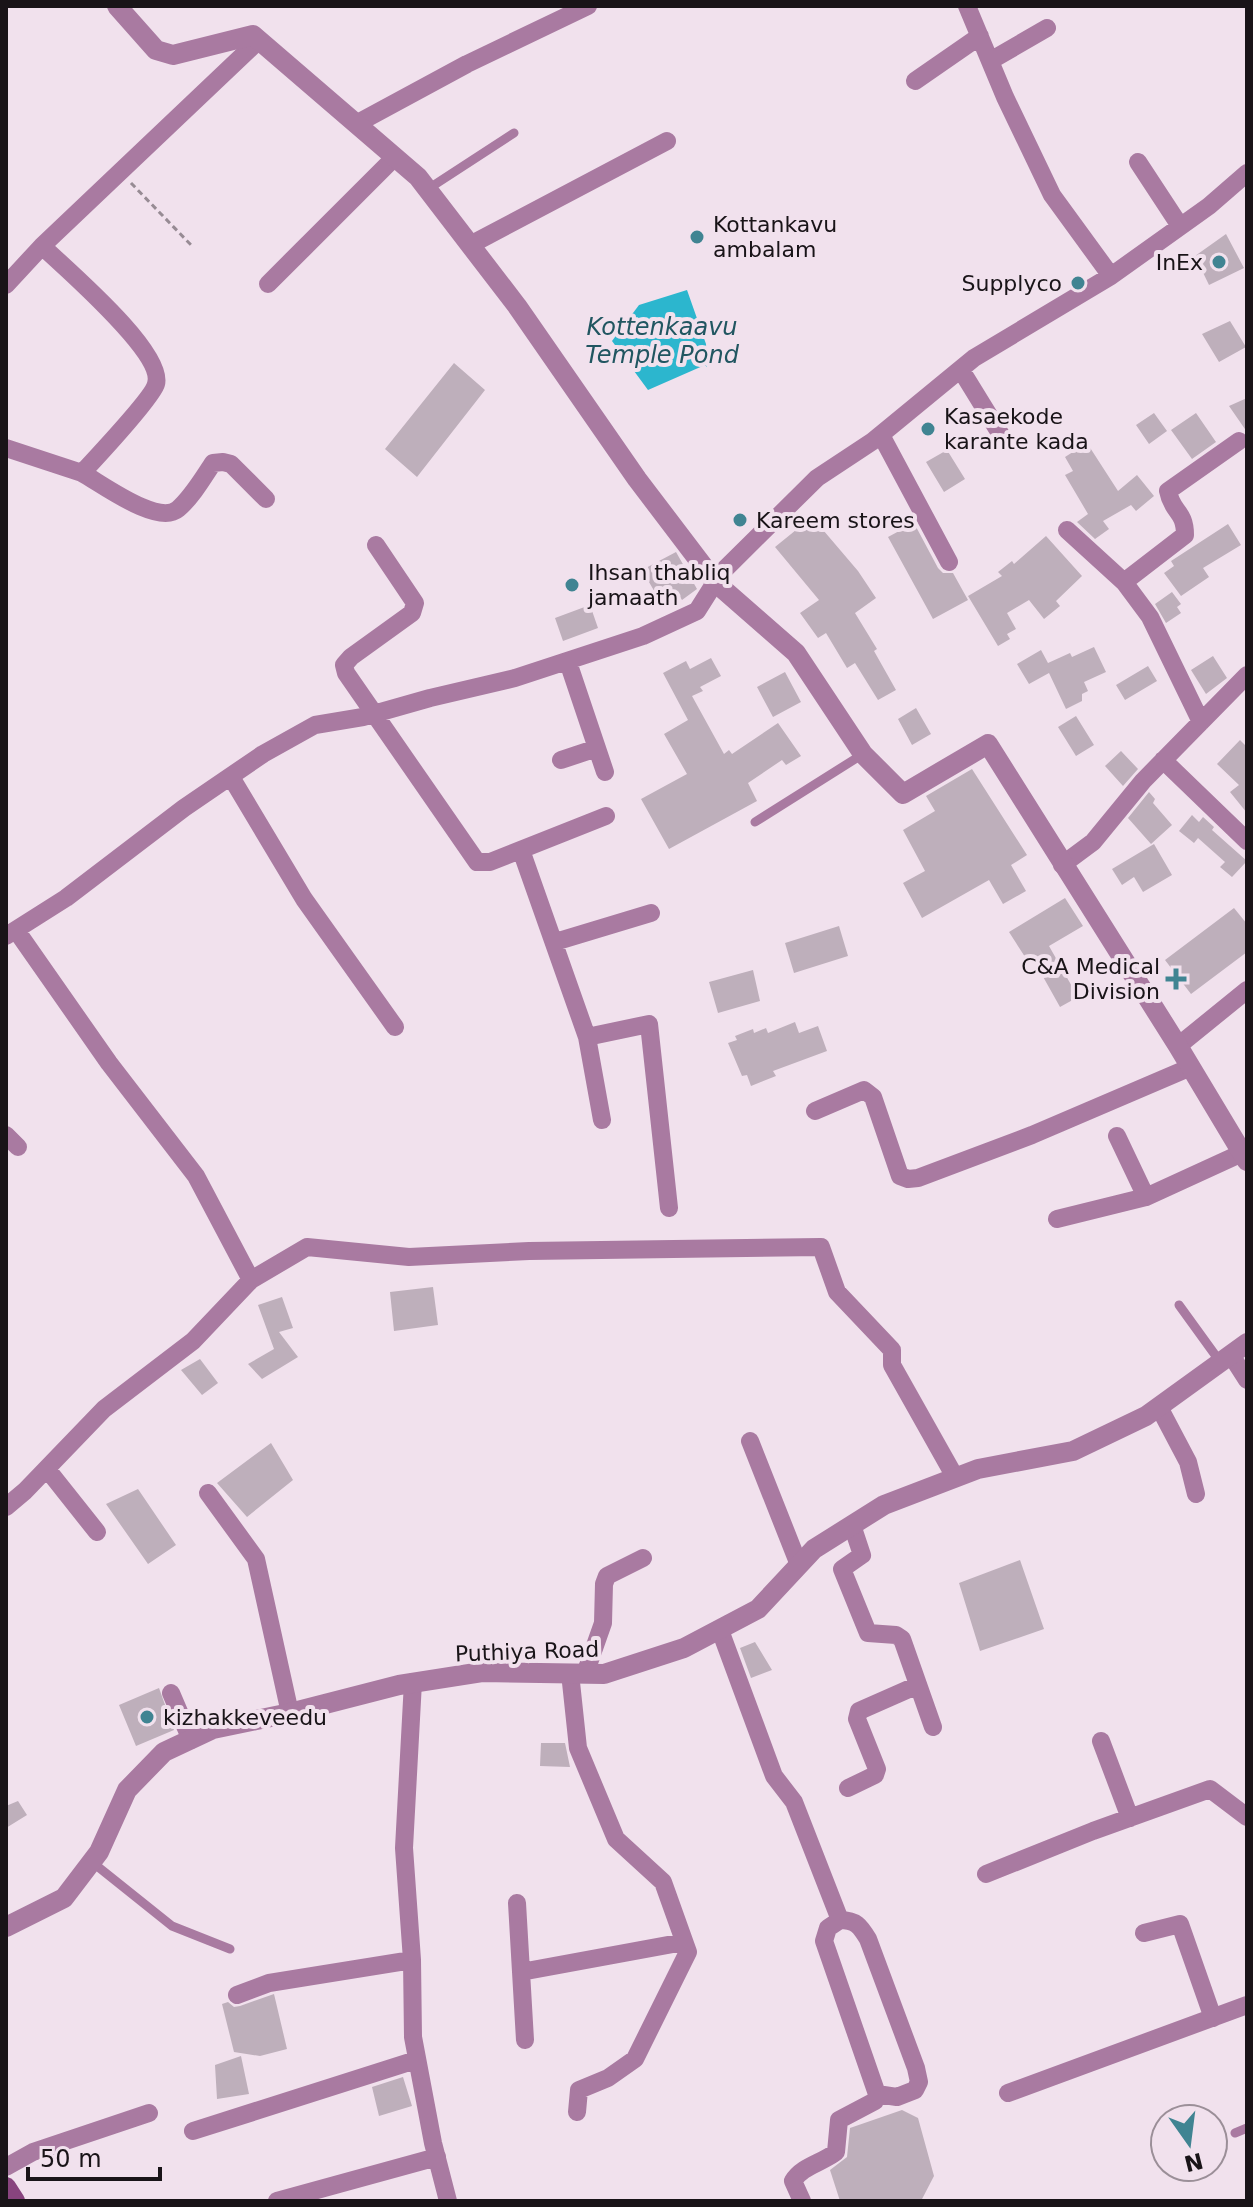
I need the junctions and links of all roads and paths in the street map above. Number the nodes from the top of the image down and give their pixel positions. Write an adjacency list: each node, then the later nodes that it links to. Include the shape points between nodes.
1 (117, 6): 6 (street, via 156,50 173,55 250,34)
2 (588, 6): 9 (street)
3 (967, 6): 5 (street)
4 (1047, 28): 7 (street)
5 (980, 36): 7 (street); 8 (street)
6 (259, 40): 9 (street); 14 (street)
7 (990, 61): 21 (street, via 1052,195)
8 (915, 81)
9 (356, 124): 12 (street)
10 (514, 133): 16 (lane)
11 (667, 141): 18 (street)
12 (395, 157): 16 (street); 22 (street)
13 (1138, 162): 17 (street)
14 (120, 172): 19 (street); 20 (path)
15 (1246, 175): 17 (street)
16 (428, 189): 18 (street)
17 (1180, 226): 21 (street)
18 (470, 245): 35 (street)
19 (42, 246): 23 (street); 29 (street, via 120,321 157,369 156,386 148,398)
20 (193, 247)
21 (1111, 276): 24 (street)
22 (268, 284)
23 (6, 285)
24 (961, 370): 25 (street); 26 (street)
25 (881, 435): 33 (street); 35 (street, via 817,478)
26 (1001, 435)
27 (1239, 441): 34 (street, via 1168,491 1185,521 1185,535)
28 (6, 448): 29 (street)
29 (82, 473): 30 (street, via 146,510 167,514 178,510 213,463 223,462)
30 (266, 499)
31 (1067, 530): 34 (street)
32 (376, 545): 38 (street, via 415,603 412,613 344,665)
33 (949, 562)
34 (1124, 582): 39 (street, via 1150,617)
35 (716, 583): 36 (street, via 697,611); 41 (street, via 796,653)
36 (568, 662): 38 (street); 40 (street)
37 (1247, 675): 39 (street)
38 (374, 714): 45 (street, via 315,725); 49 (street, via 477,862)
39 (1201, 722): 43 (street)
40 (597, 748): 42 (street); 44 (street)
41 (863, 754): 47 (lane); 50 (street, via 903,794 988,744)
42 (561, 760)
43 (1163, 760): 48 (street); 50 (street, via 1093,842)
44 (605, 772)
45 (231, 777): 52 (street); 55 (street, via 304,899)
46 (606, 816): 49 (street)
47 (755, 822)
48 (1247, 841)
49 (521, 850): 53 (street)
50 (1062, 865): 57 (street)
51 (651, 913): 53 (street)
52 (11, 933): 66 (street, via 196,1176)
53 (555, 942): 56 (street)
54 (1247, 990): 57 (street)
55 (395, 1027)
56 (587, 1037): 60 (street); 64 (street, via 649,1024)
57 (1178, 1046): 58 (street)
58 (1191, 1067): 59 (street, via 918,1178 900,1176 873,1097 864,1090); 62 (street)
59 (815, 1111)
60 (602, 1120)
61 (1117, 1136): 63 (street)
62 (1245, 1157): 63 (street)
63 (1146, 1197): 65 (street)
64 (669, 1208)
65 (1057, 1219)
66 (251, 1280): 72 (street, via 193,1341 104,1409); 73 (street, via 307,1247 409,1257 821,1247 837,1292 892,1350 892,1365)
67 (1179, 1305): 68 (lane)
68 (1233, 1354): 69 (street); 70 (street, Puthiya Road)
69 (1247, 1380)
70 (1159, 1407): 73 (street, Puthiya Road, via 1073,1451); 75 (street, via 1188,1462)
71 (750, 1441): 80 (street)
72 (47, 1469): 76 (street); 78 (street)
73 (955, 1477): 77 (street, Puthiya Road, via 884,1505)
74 (208, 1493): 86 (street, via 256,1559)
75 (1196, 1494)
76 (6, 1507)
77 (852, 1525): 80 (street, Puthiya Road); 84 (street, via 862,1555 842,1569 868,1633 902,1639)
78 (97, 1532)
79 (643, 1558): 82 (street, via 607,1576 603,1623)
80 (799, 1565): 81 (street, Puthiya Road, via 758,1609)
81 (720, 1630): 82 (street, Puthiya Road, via 684,1648 604,1674); 96 (street, via 774,1776 794,1802)
82 (578, 1674): 83 (street, Puthiya Road, via 482,1672); 99 (street, via 578,1748 616,1839 663,1882)
83 (413, 1682): 86 (street, Puthiya Road); 101 (street, via 404,1848)
84 (918, 1685): 87 (street); 90 (street, via 859,1711 857,1719 877,1769)
85 (171, 1693): 88 (street)
86 (290, 1713): 88 (street, Puthiya Road, via 213,1729)
87 (933, 1727)
88 (191, 1740): 93 (street, Puthiya Road, via 164,1752 127,1790)
89 (1101, 1741): 92 (street)
90 (848, 1788)
91 (1247, 1817): 92 (street, via 1210,1789)
92 (1130, 1818): 94 (street)
93 (92, 1862): 97 (street, Puthiya Road, via 64,1898); 100 (lane, via 172,1926)
94 (986, 1874)
95 (517, 1903): 102 (street)
96 (840, 1920): 109 (street, via 828,1928 824,1941); 109 (street, via 859,1924 868,1939 919,2082 915,2090 897,2097)
97 (6, 1927)
98 (1144, 1933): 105 (street, via 1180,1924)
99 (684, 1942): 102 (street); 110 (street, via 688,1952 635,2059 579,2090)
100 (230, 1949)
101 (412, 1960): 103 (street, via 269,1983); 107 (street)
102 (521, 1972): 106 (street)
103 (237, 1995)
104 (1247, 2005): 105 (street)
105 (1213, 2018): 108 (street)
106 (525, 2040)
107 (416, 2060): 113 (street); 115 (street)
108 (1008, 2093)
109 (877, 2094): 121 (street, via 875,2101 839,2120 836,2152 800,2171 793,2181)
110 (577, 2112)
111 (149, 2113): 116 (street, via 33,2152)
112 (1247, 2128): 114 (lane)
113 (193, 2131)
114 (1235, 2133)
115 (437, 2157): 119 (street); 120 (street)
116 (6, 2167)
117 (6, 2187): 118 (main road)
118 (15, 2201)
119 (277, 2201)
120 (448, 2201)
121 (802, 2201)

